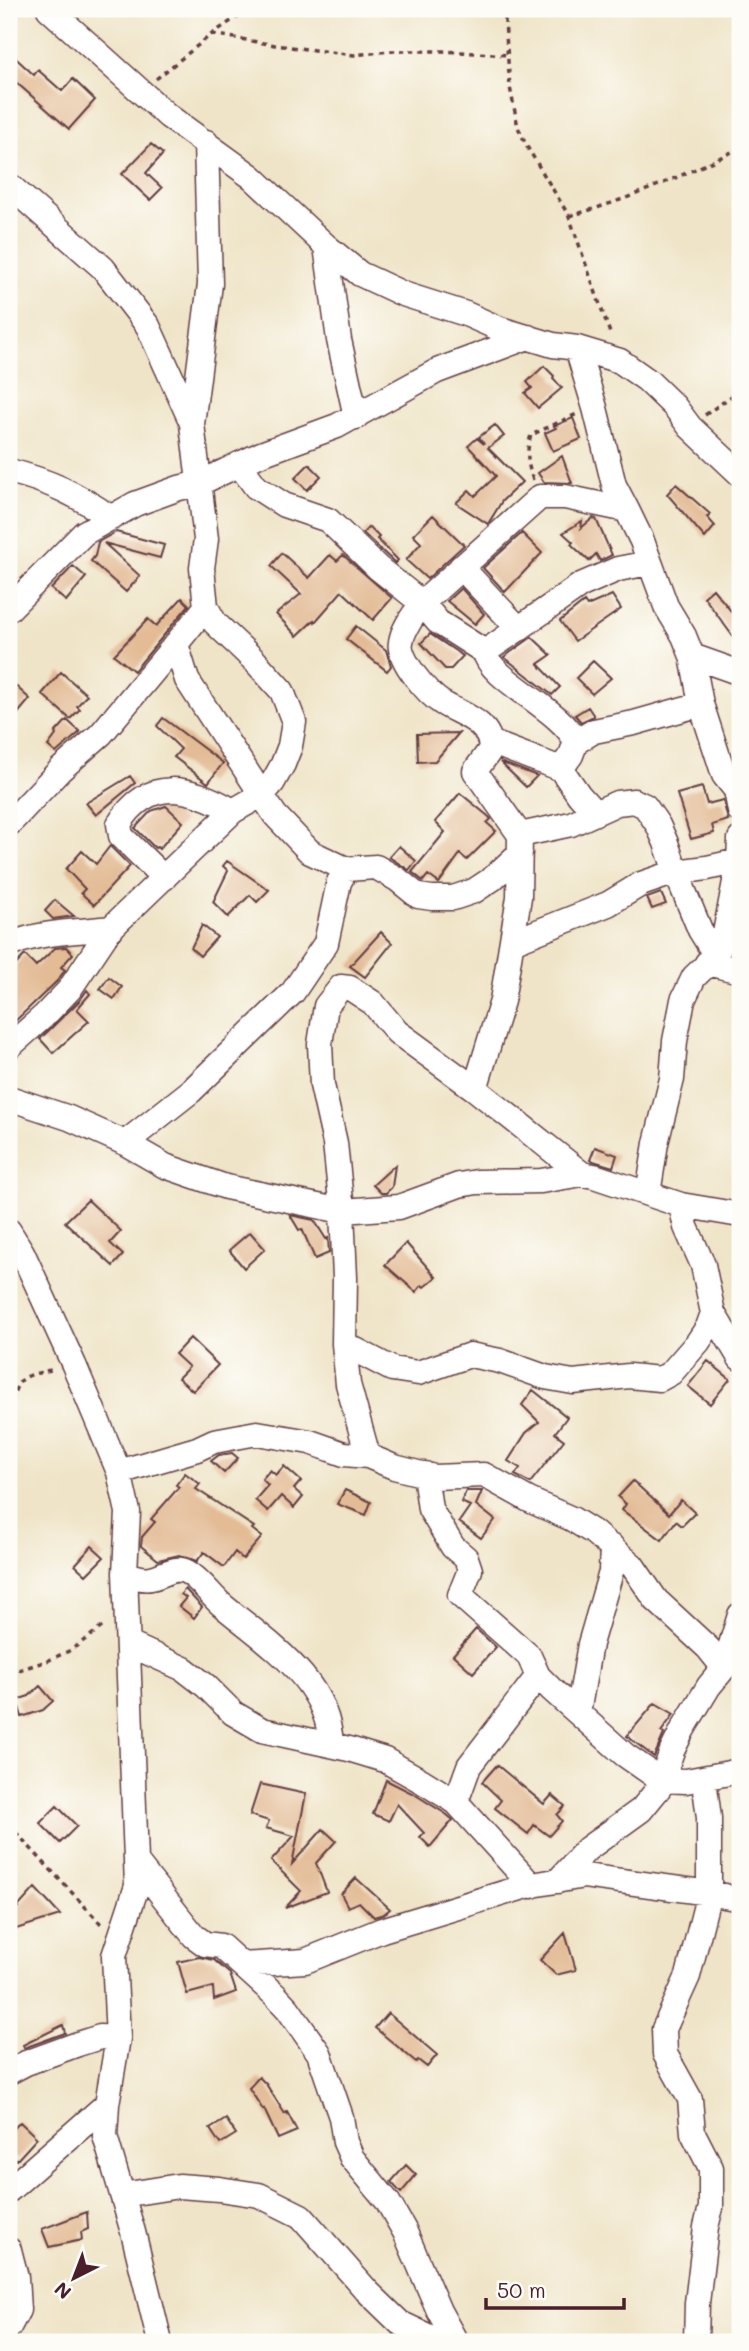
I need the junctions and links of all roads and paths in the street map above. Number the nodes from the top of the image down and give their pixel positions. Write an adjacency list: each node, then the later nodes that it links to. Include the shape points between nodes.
1 (49, 9): 6 (street)
2 (249, 9): 4 (path)
3 (504, 9): 5 (path)
4 (212, 34): 5 (path, via 354,55 390,51); 6 (path)
5 (509, 55): 10 (path, via 518,127)
6 (139, 88): 7 (street, via 168,116)
7 (206, 142): 11 (street, via 252,177); 18 (street, via 210,284)
8 (740, 148): 10 (path, via 667,183)
9 (9, 185): 18 (street, via 103,268 148,326)
10 (569, 216): 14 (path)
11 (326, 246): 12 (street, via 360,274 404,294); 17 (street, via 338,340)
12 (528, 337): 13 (street); 17 (street, via 437,371)
13 (578, 348): 14 (street); 16 (street)
14 (620, 361): 19 (street, via 656,389)
15 (740, 390): 19 (path)
16 (595, 408): 24 (path, via 531,435 526,460); 25 (street, via 614,485)
17 (356, 416): 20 (street)
18 (192, 424): 23 (street)
19 (690, 427): 22 (street)
20 (239, 464): 23 (street); 29 (street, via 256,487 284,505 328,520)
21 (9, 471): 26 (street, via 52,483)
22 (740, 474)
23 (200, 483): 26 (street, via 135,504); 30 (street)
24 (540, 497): 25 (street, via 565,496); 28 (street)
25 (627, 510): 27 (street)
26 (111, 518): 31 (street, via 84,533)
27 (649, 563): 32 (street, via 618,569 581,585); 35 (street)
28 (461, 567): 29 (street); 32 (street)
29 (422, 603): 34 (street, via 438,622); 38 (street, via 400,644 406,663 432,695 476,721)
30 (206, 607): 33 (street); 41 (street, via 215,623 282,691 294,722 283,764)
31 (9, 609)
32 (519, 629): 34 (street)
33 (176, 645): 41 (street, via 187,680); 45 (street, via 101,734)
34 (485, 652): 39 (street, via 497,670 545,707)
35 (692, 656): 36 (street); 37 (street)
36 (740, 673)
37 (701, 704): 39 (street, via 594,731); 43 (street)
38 (491, 742): 40 (street); 46 (street, via 489,753 475,771)
39 (576, 742): 40 (street)
40 (561, 769): 44 (street)
41 (262, 794): 42 (street); 48 (street, via 310,852)
42 (233, 811): 50 (street); 50 (street, via 197,793 161,789 127,811 119,824 121,836)
43 (740, 811)
44 (595, 813): 46 (street); 49 (street, via 617,803 634,801 645,806 658,825)
45 (9, 824)
46 (520, 844): 48 (street, via 492,879 453,898 418,896 376,867); 52 (street)
47 (740, 850): 49 (street, via 707,868); 54 (street, via 728,921)
48 (346, 869): 59 (street, via 326,943 293,992 191,1091)
49 (676, 872): 52 (street); 54 (street)
50 (164, 877): 51 (street)
51 (112, 928): 53 (street, via 57,932); 56 (street, via 68,990)
52 (512, 942): 57 (street, via 502,1001)
53 (9, 945)
54 (711, 959): 55 (street); 61 (street, via 694,977 683,1000)
55 (740, 971)
56 (9, 1047)
57 (475, 1089): 60 (street); 63 (street, via 397,1032 373,1003 341,987 326,1006 320,1044 321,1086 335,1143)
58 (9, 1098): 59 (street)
59 (125, 1143): 63 (street, via 164,1166 226,1186)
60 (582, 1174): 61 (street); 63 (street, via 541,1181 477,1182 399,1207)
61 (648, 1194): 62 (street)
62 (681, 1205): 64 (street); 66 (street, via 703,1265)
63 (342, 1211): 67 (street)
64 (740, 1215)
65 (13, 1249): 69 (street)
66 (713, 1313): 67 (street, via 698,1342 660,1379 629,1376 573,1382 470,1355 418,1373 392,1369); 68 (street)
67 (344, 1344): 71 (street, via 348,1384)
68 (740, 1358)
69 (74, 1365): 70 (path, via 22,1378); 72 (street)
70 (9, 1411)
71 (368, 1456): 72 (street, via 257,1433 214,1441); 73 (street)
72 (119, 1472): 75 (street, via 128,1512)
73 (425, 1475): 74 (street, via 484,1475 572,1519); 81 (street, via 430,1509 470,1570 460,1595 529,1656)
74 (612, 1547): 79 (street, via 632,1565 656,1600); 82 (street, via 611,1572 590,1644)
75 (125, 1573): 76 (street); 83 (street, via 151,1578 176,1570 189,1572 297,1669 312,1688 330,1730)
76 (127, 1607): 78 (street); 80 (path, via 71,1650)
77 (740, 1615): 79 (street)
78 (129, 1644): 83 (street, via 184,1669 233,1713 262,1730); 89 (street)
79 (724, 1668): 86 (street, via 683,1729)
80 (9, 1673)
81 (538, 1676): 82 (street); 87 (street, via 469,1766)
82 (578, 1713): 86 (street)
83 (331, 1745): 87 (street, via 385,1760)
84 (740, 1771): 85 (street)
85 (704, 1779): 86 (street); 92 (street)
86 (661, 1780): 90 (street, via 641,1810 587,1849)
87 (456, 1802): 91 (street)
88 (9, 1825): 94 (path, via 105,1928)
89 (136, 1862): 94 (street, via 137,1886); 95 (street, via 199,1941 221,1946)
90 (558, 1881): 91 (street); 92 (street, via 584,1877)
91 (532, 1886): 95 (street, via 382,1930 305,1961)
92 (709, 1893): 93 (street); 104 (street, via 688,1976 664,2029 665,2054 690,2099 693,2133 711,2168)
93 (740, 1899)
94 (114, 1956): 96 (street)
95 (242, 1965): 100 (street, via 288,2009 319,2053 352,2158 388,2202 405,2232 456,2342 432,2338 400,2323 302,2216 259,2195 179,2186)
96 (118, 2038): 97 (street, via 100,2037); 98 (street)
97 (9, 2072)
98 (107, 2104): 99 (street); 100 (street, via 105,2136)
99 (9, 2190)
100 (122, 2195): 103 (street)
101 (9, 2250): 102 (street, via 18,2298)
102 (9, 2328)
103 (160, 2342)
104 (696, 2342)

